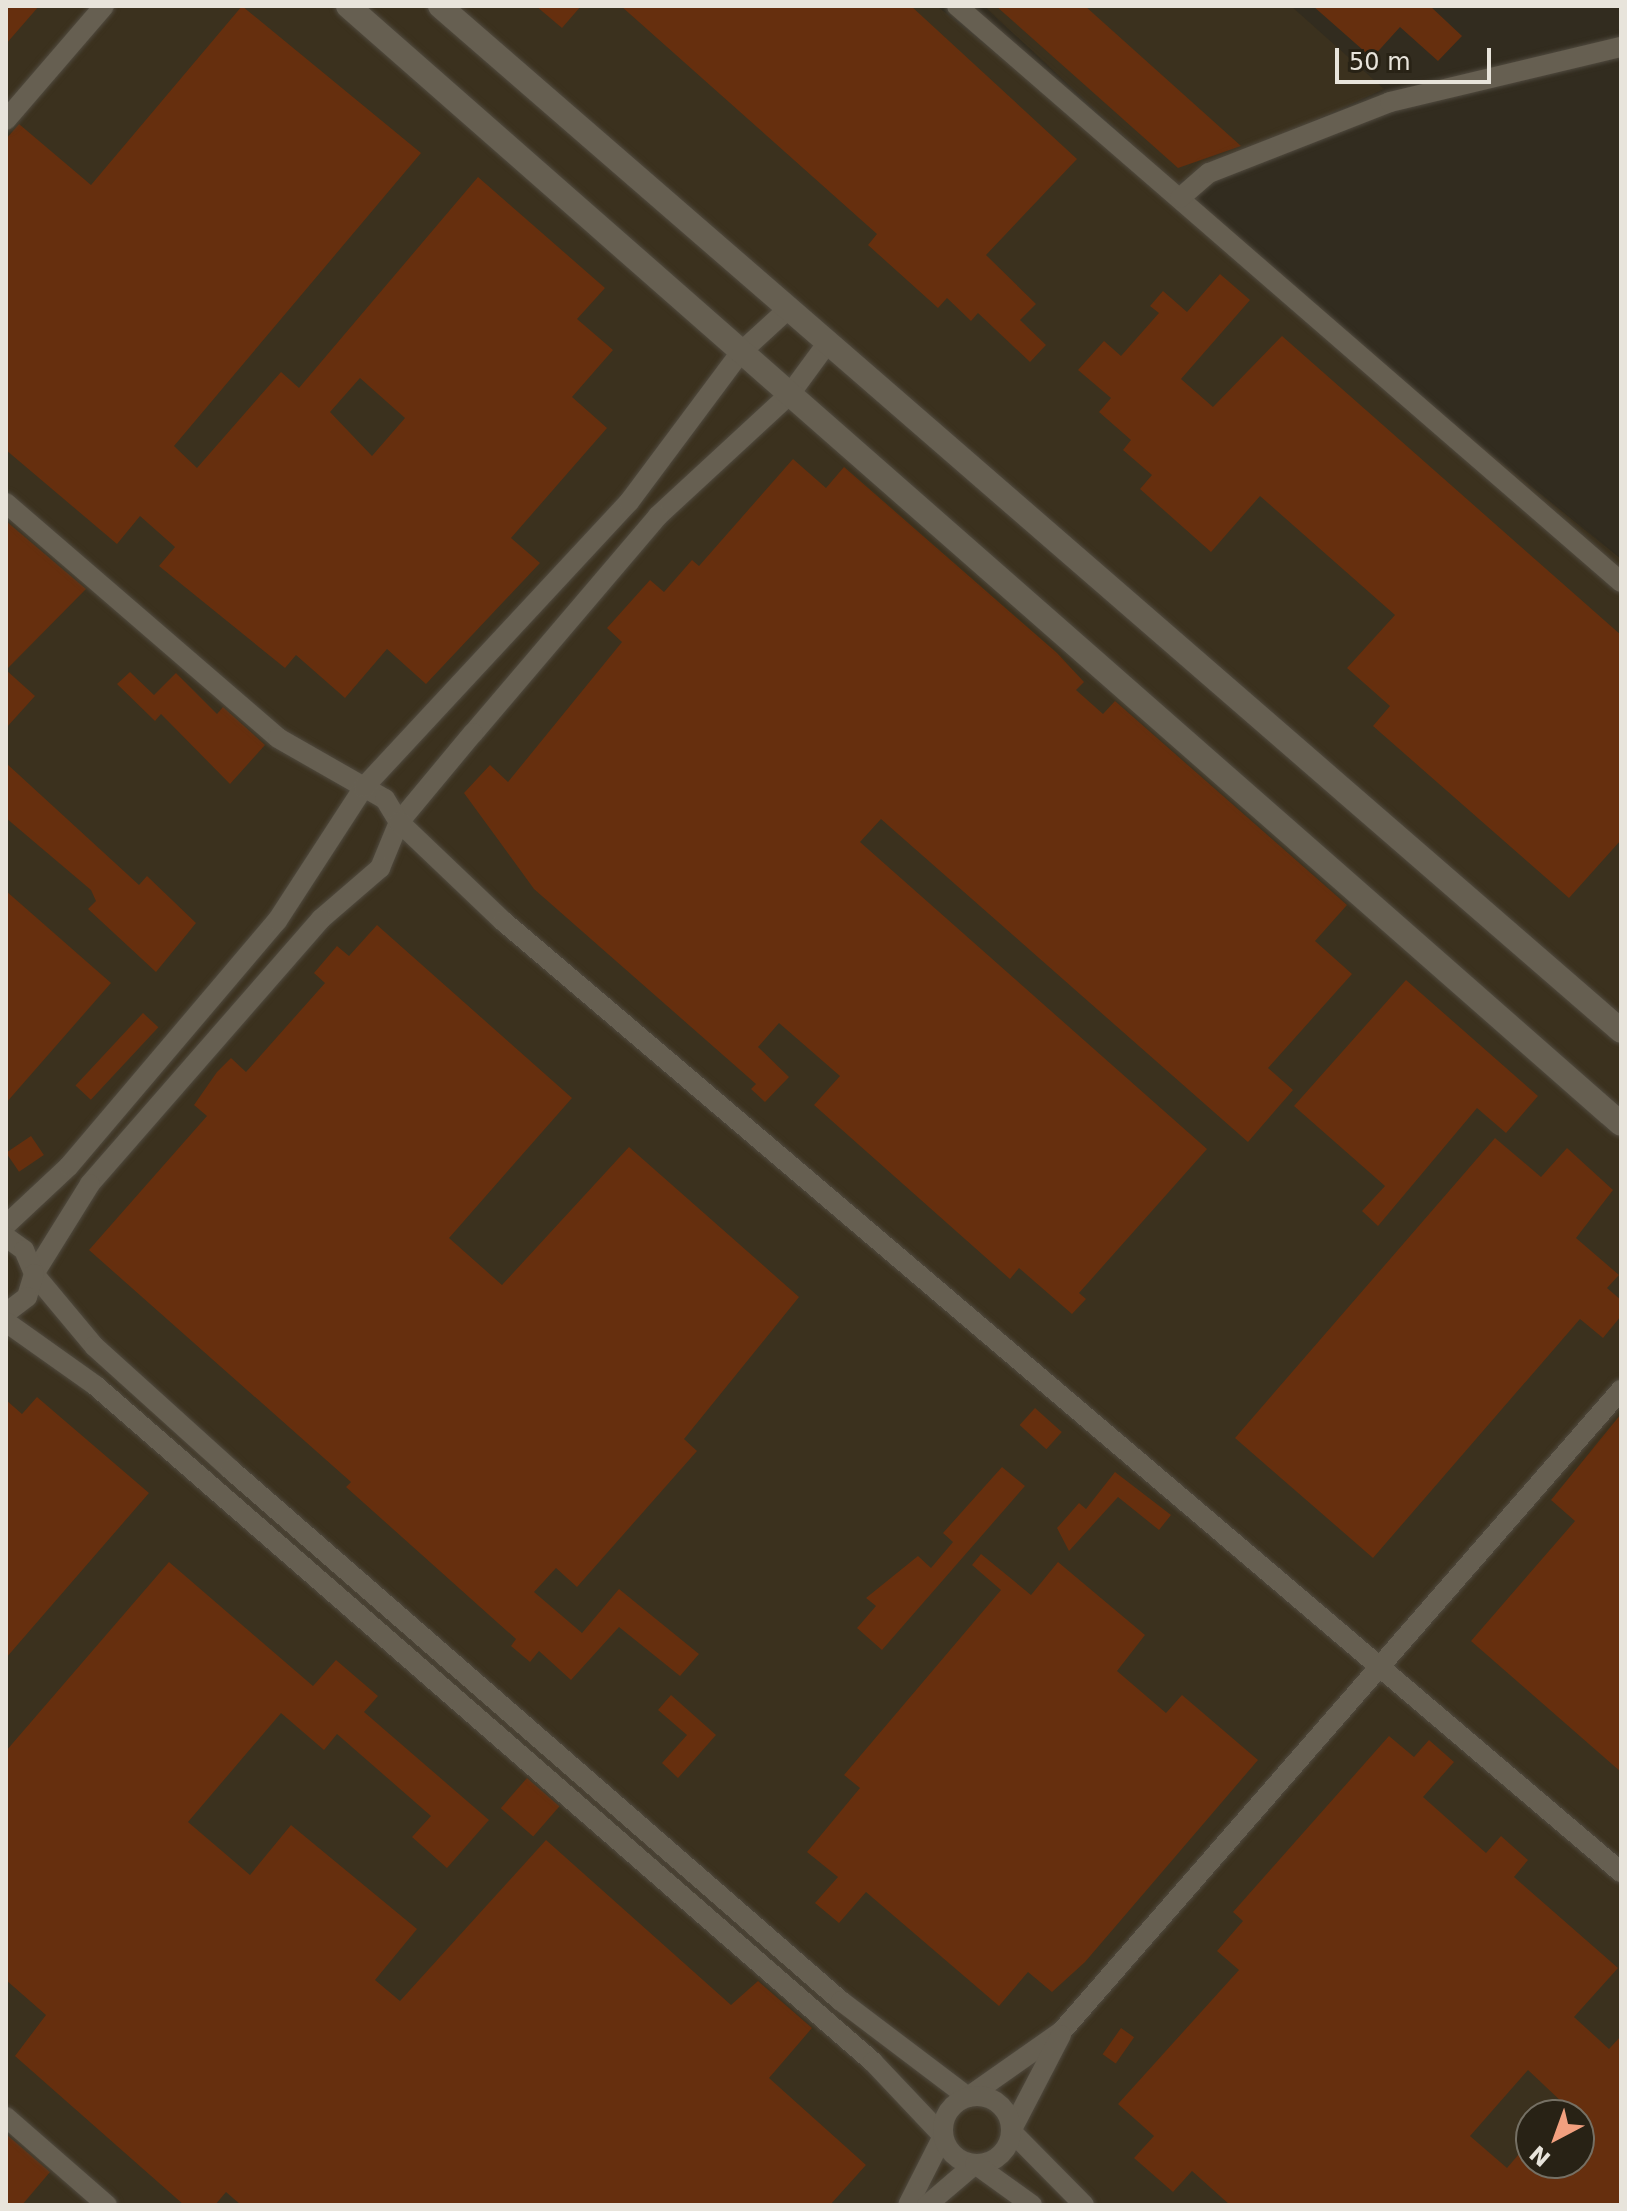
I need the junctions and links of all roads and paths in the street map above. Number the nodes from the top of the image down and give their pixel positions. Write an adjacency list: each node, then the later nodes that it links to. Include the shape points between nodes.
1 (104, 6): 6 (street)
2 (348, 6): 10 (street)
3 (440, 6): 8 (street)
4 (957, 6): 7 (street)
5 (1621, 47): 7 (street, via 1390,102 1209,173)
6 (6, 120)
7 (1180, 198): 13 (street)
8 (786, 311): 9 (street); 10 (street)
9 (826, 345): 11 (street); 16 (street)
10 (740, 353): 11 (street); 14 (street, via 629,502)
11 (790, 394): 15 (street, via 658,516); 17 (street)
12 (6, 503): 14 (street, via 278,738)
13 (1621, 582)
14 (364, 787): 15 (street, via 385,799); 18 (street, via 277,921 69,1166)
15 (399, 822): 20 (street, via 380,868 321,919 90,1184); 26 (street, via 503,921 784,1164)
16 (1621, 1031)
17 (1621, 1124)
18 (6, 1225)
19 (6, 1237): 20 (street, via 24,1250)
20 (34, 1274): 21 (street, via 27,1297); 24 (street, via 94,1346)
21 (6, 1313)
22 (6, 1322): 25 (street, via 96,1386)
23 (1621, 1390): 26 (street)
24 (365, 1586): 25 (street); 27 (street)
25 (347, 1605): 28 (street)
26 (1381, 1667): 29 (street); 32 (street)
27 (585, 1778): 28 (street); 30 (street)
28 (567, 1797): 31 (street)
29 (1621, 1872)
30 (754, 1925): 31 (street); 33 (street)
31 (736, 1945): 36 (street, via 873,2062)
32 (1062, 2031): 33 (street); 35 (street)
33 (968, 2097): 35 (street, via 1000,2106); 36 (street, via 950,2109)
34 (6, 2117): 38 (street)
35 (1011, 2131): 37 (street, via 999,2156); 42 (street)
36 (943, 2136): 37 (street, via 953,2154); 39 (street)
37 (975, 2164): 40 (street); 41 (street)
38 (107, 2205)
39 (908, 2205)
40 (927, 2205)
41 (1032, 2205)
42 (1084, 2205)

